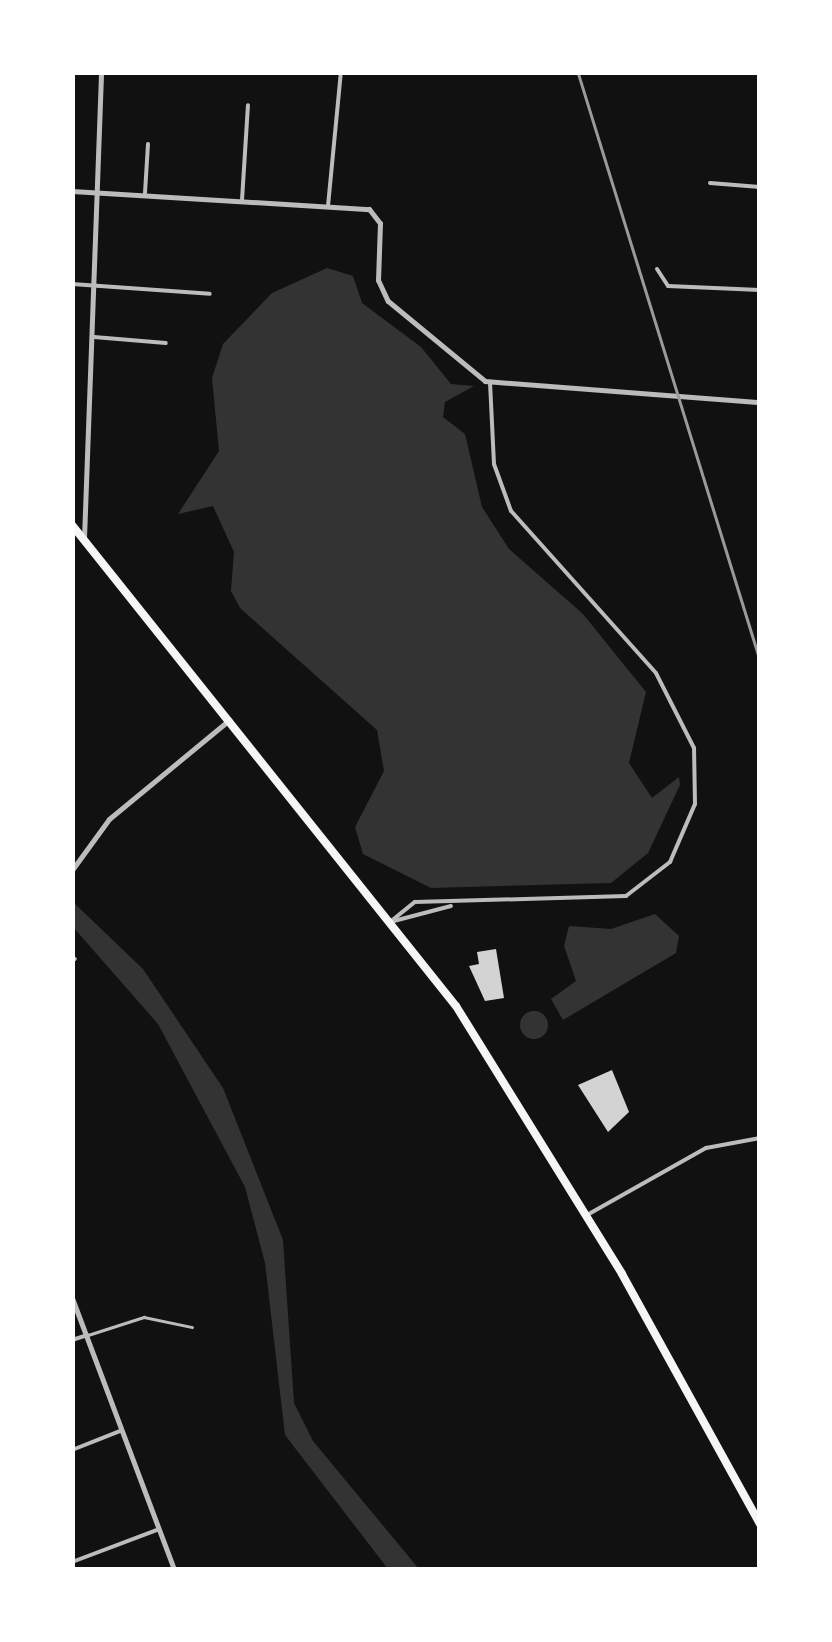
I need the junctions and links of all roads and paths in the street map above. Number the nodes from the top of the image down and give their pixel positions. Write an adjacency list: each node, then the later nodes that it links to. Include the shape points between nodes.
1 (101, 72): 7 (street)
2 (341, 72): 11 (street)
3 (248, 105): 10 (street)
4 (148, 144): 9 (street)
5 (710, 184): 6 (street)
6 (760, 187)
7 (98, 190): 8 (street); 9 (street); 14 (street)
8 (72, 191)
9 (145, 193): 10 (street)
10 (242, 200): 11 (street)
11 (328, 206): 19 (street, via 376,214 388,300)
12 (658, 269): 15 (street, via 668,286)
13 (72, 284): 14 (street)
14 (95, 284): 16 (street); 17 (street)
15 (760, 290)
16 (210, 294)
17 (94, 337): 18 (street); 22 (street)
18 (166, 343)
19 (490, 382): 20 (street); 25 (street, via 494,464 511,511 646,657 686,726 698,785 674,856 633,893)
20 (760, 402)
21 (72, 524): 22 (highway)
22 (84, 538): 23 (highway)
23 (229, 720): 24 (street, via 109,819); 26 (highway)
24 (72, 870)
25 (461, 905): 26 (street); 26 (street, via 408,903)
26 (390, 922): 28 (highway, via 456,1006)
27 (760, 1138): 28 (street, via 706,1148)
28 (588, 1215): 35 (highway)
29 (72, 1298): 31 (street)
30 (192, 1326): 31 (lane, via 144,1317)
31 (87, 1335): 32 (street); 33 (street)
32 (72, 1340)
33 (120, 1430): 34 (street); 36 (street)
34 (72, 1450)
35 (760, 1524)
36 (158, 1529): 37 (street); 38 (street)
37 (72, 1562)
38 (174, 1570)

